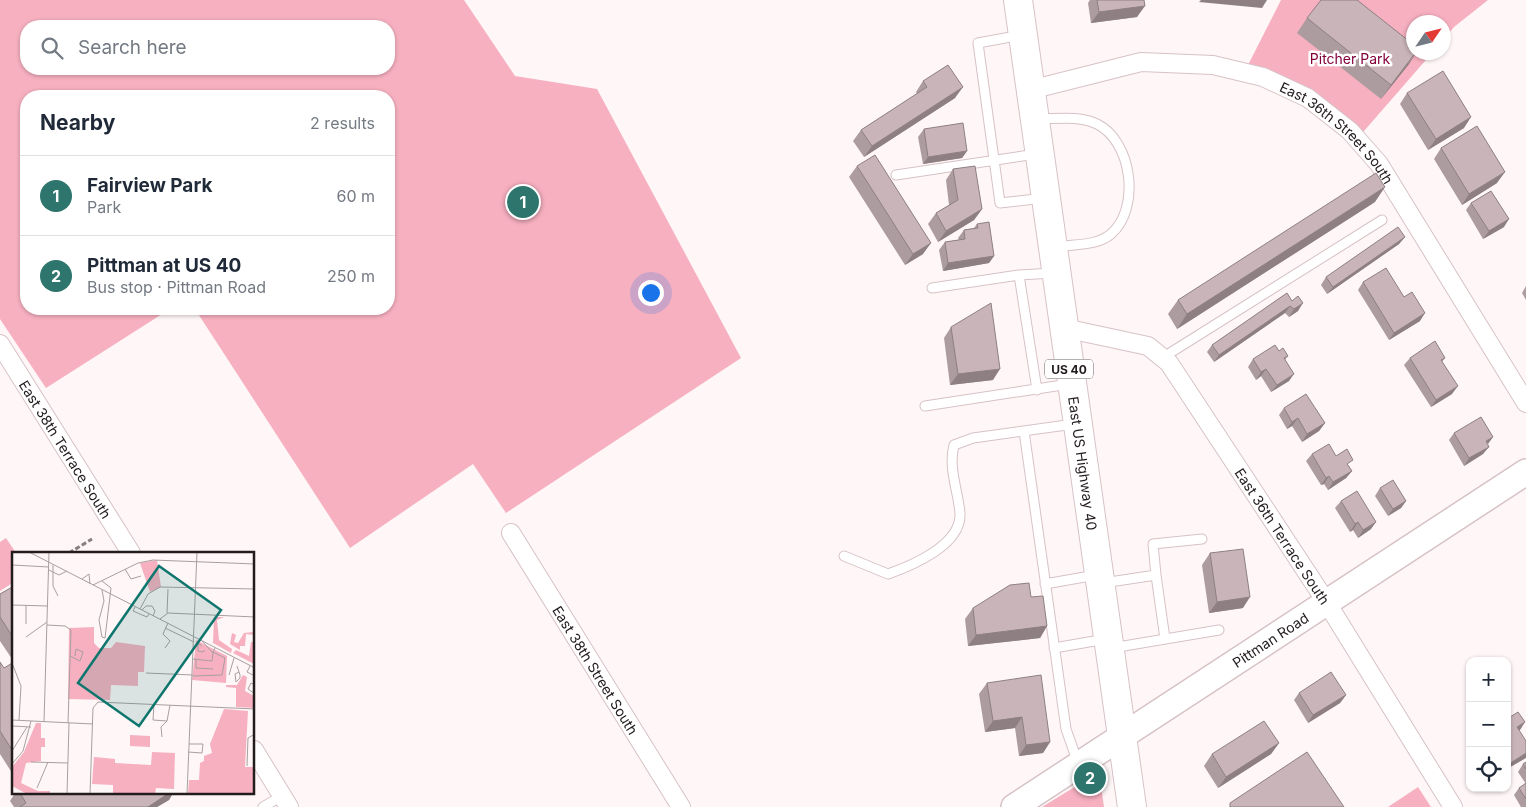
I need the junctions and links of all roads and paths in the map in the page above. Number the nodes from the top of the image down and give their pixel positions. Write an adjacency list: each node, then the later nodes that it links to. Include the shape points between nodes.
1 (1018, 0): 2 (main road, East US Highway 40 / US 40)
2 (1022, 35): 3 (main road, East US Highway 40 / US 40); 6 (lane, via 978,43)
3 (1030, 90): 4 (main road, East US Highway 40 / US 40); 18 (street, East 36th Street South, via 1141,62 1213,65 1263,77 1308,98 1350,131 1379,164)
4 (1034, 119): 5 (main road, East US Highway 40 / US 40); 10 (lane, via 1076,118 1102,127 1121,151 1128,181 1128,209 1111,234)
5 (1039, 153): 6 (lane); 8 (main road, East US Highway 40 / US 40)
6 (995, 161): 7 (lane); 8 (lane, via 1000,203)
7 (896, 176)
8 (1044, 198): 10 (main road, East US Highway 40 / US 40)
9 (1382, 220): 15 (lane)
10 (1054, 260): 11 (lane); 13 (main road, East US Highway 40 / US 40)
11 (1020, 275): 12 (lane); 17 (lane)
12 (932, 288)
13 (1064, 328): 15 (street, East 36th Terrace South, via 1148,346); 16 (main road, East US Highway 40 / US 40)
14 (0, 344): 27 (street, East 38th Terrace South)
15 (1162, 358): 32 (street, East 36th Terrace South)
16 (1072, 384): 17 (lane); 20 (main road, East US Highway 40 / US 40)
17 (1037, 390): 19 (lane)
18 (1526, 403)
19 (925, 406)
20 (1077, 424): 21 (lane); 30 (main road, East US Highway 40 / US 40)
21 (1024, 431): 28 (lane, via 973,438 954,445 951,458 960,516 956,528 932,555 888,574); 31 (lane)
22 (1526, 472): 32 (street, Pittman Road)
23 (511, 533): 42 (street, East 38th Street South)
24 (92, 538): 26 (path)
25 (1202, 539): 29 (lane, via 1153,544)
26 (71, 552)
27 (130, 552)
28 (844, 556)
29 (1156, 575): 30 (lane); 34 (lane)
30 (1099, 579): 31 (lane); 35 (main road, East US Highway 40 / US 40)
31 (1045, 584): 36 (lane)
32 (1327, 603): 37 (street, Pittman Road); 45 (street, East 36th Terrace South)
33 (1219, 630): 34 (lane)
34 (1165, 639): 35 (lane)
35 (1108, 644): 36 (lane); 37 (main road, East US Highway 40 / US 40)
36 (1054, 648): 39 (lane, via 1066,729)
37 (1122, 738): 39 (street, Pittman Road); 44 (main road, East US Highway 40 / US 40)
38 (255, 752): 40 (street)
39 (1079, 766): 43 (street, Pittman Road)
40 (286, 801): 41 (lane)
41 (263, 807)
42 (681, 807)
43 (1014, 807)
44 (1132, 807)
45 (1453, 807)

